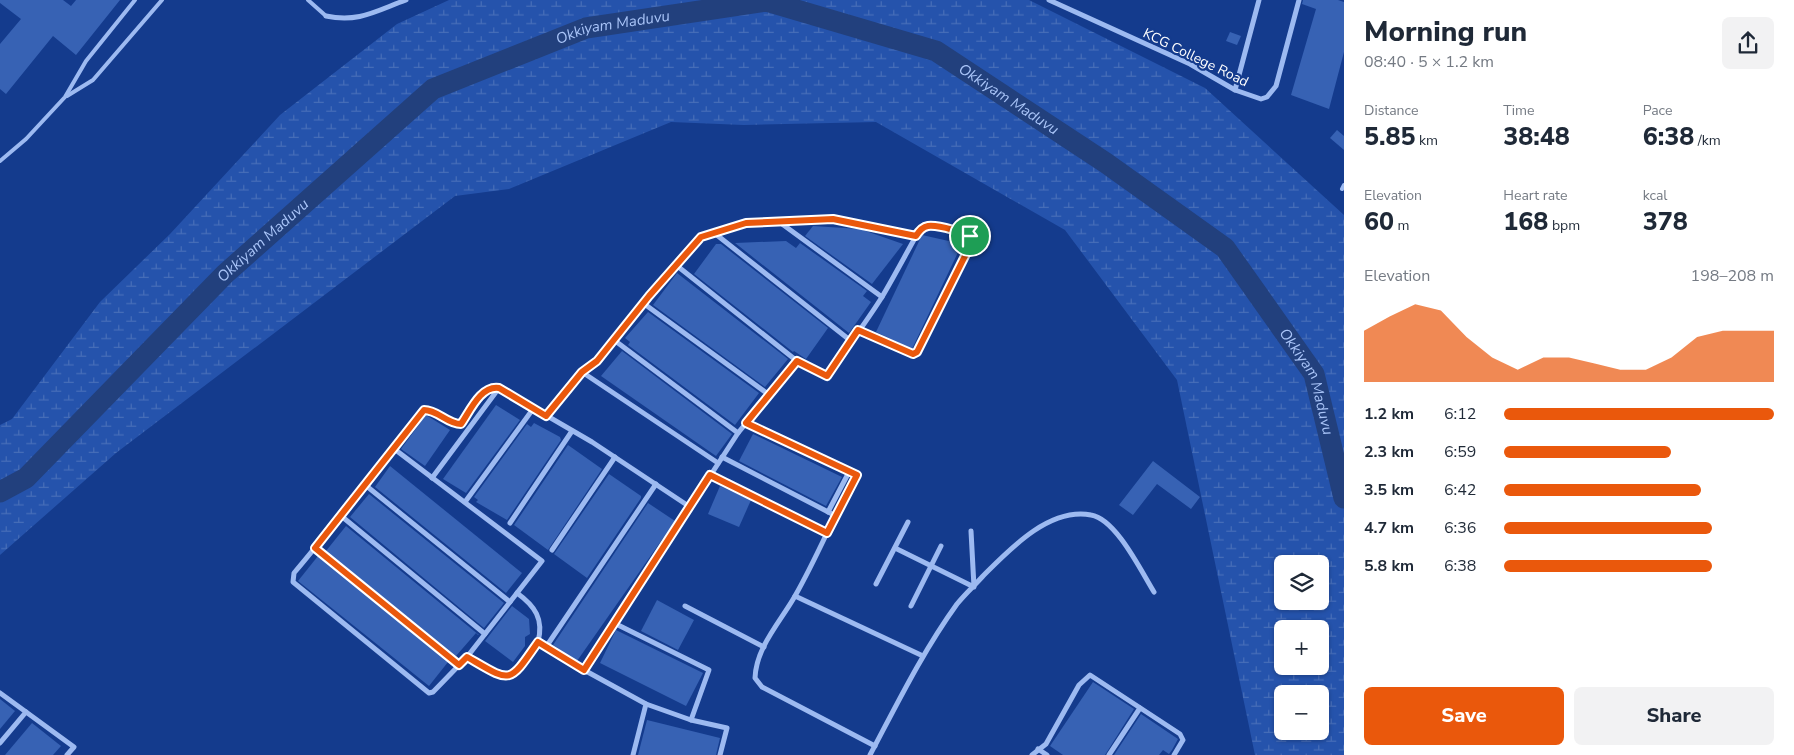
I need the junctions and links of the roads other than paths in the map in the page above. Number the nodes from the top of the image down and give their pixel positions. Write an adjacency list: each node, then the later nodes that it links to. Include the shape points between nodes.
1 (135, 0): 10 (lane, via 86,61)
2 (162, 0): 10 (lane, via 93,80)
3 (308, 0): 8 (lane)
4 (406, 0): 8 (street, via 355,19)
5 (1049, 0): 9 (street, KCG College Road, via 1190,64)
6 (1259, 0): 9 (street)
7 (1299, 0): 9 (street, KCG College Road, via 1276,86 1261,100)
8 (326, 16)
9 (1235, 90)
10 (65, 97): 11 (lane, via 26,139)
11 (0, 161)
12 (778, 221): 13 (street, via 746,223); 14 (street, via 833,219); 16 (street)
13 (713, 232): 15 (street, via 701,237); 20 (street)
14 (916, 236): 16 (street); 18 (street, via 928,226 965,232 973,240 917,352 913,354)
15 (676, 265): 17 (street); 21 (street)
16 (882, 297): 18 (street)
17 (644, 303): 19 (street); 24 (street)
18 (858, 330): 20 (street)
19 (614, 340): 22 (street, via 597,361); 29 (street)
20 (851, 341): 21 (street, via 827,376)
21 (797, 361): 24 (street)
22 (582, 372): 26 (street); 33 (street)
23 (499, 388): 25 (street); 30 (street, via 485,390 461,424 436,411 424,410); 36 (street)
24 (768, 394): 27 (street)
25 (533, 408): 26 (street); 39 (street)
26 (546, 416): 28 (street)
27 (746, 423): 29 (street); 34 (street)
28 (572, 431): 31 (street); 45 (street)
29 (738, 433): 32 (street)
30 (393, 448): 36 (street); 37 (street)
31 (614, 457): 38 (street); 51 (street)
32 (722, 457): 33 (street); 41 (street)
33 (718, 463): 35 (street)
34 (849, 472): 41 (street); 43 (street, via 857,475)
35 (710, 475): 40 (street); 47 (street)
36 (432, 478): 39 (street)
37 (364, 484): 42 (street); 58 (street)
38 (656, 484): 40 (street); 64 (street)
39 (465, 502): 56 (street, via 542,561)
40 (690, 507): 61 (street)
41 (828, 512): 43 (street)
42 (340, 515): 49 (street); 62 (street)
43 (836, 516): 47 (street)
44 (908, 522): 50 (street)
45 (510, 523)
46 (971, 531): 54 (street)
47 (827, 533): 57 (street)
48 (941, 546): 52 (street)
49 (315, 548): 68 (street); 68 (street, via 294,573 293,582 423,689 433,692)
50 (895, 548): 52 (street); 53 (street)
51 (552, 550)
52 (931, 566): 54 (street); 60 (street)
53 (876, 584)
54 (974, 587): 55 (street, via 1031,532 1060,516 1091,514 1111,526); 66 (street, via 958,603)
55 (1154, 592)
56 (517, 593): 58 (street); 63 (street, via 538,613)
57 (795, 596): 65 (street); 66 (street)
58 (510, 602): 62 (street)
59 (684, 606): 65 (street)
60 (911, 606)
61 (614, 623): 69 (street); 74 (street, via 709,670)
62 (485, 634): 67 (street)
63 (538, 642): 64 (street); 67 (street, via 516,674 506,677 496,675)
64 (546, 647): 69 (street)
65 (764, 648): 76 (street, via 755,667 755,678 762,687)
66 (923, 656): 76 (street)
67 (467, 657): 68 (street)
68 (459, 665)
69 (584, 670): 71 (street)
70 (0, 693): 73 (street)
71 (646, 704): 74 (street); 79 (street)
72 (1140, 708): 77 (street, via 1090,675 1078,685 1046,744); 84 (street); 85 (street, via 1182,737)
73 (26, 712): 75 (street); 78 (street, via 74,747)
74 (691, 720): 80 (street, via 727,728)
75 (0, 742)
76 (875, 746): 81 (street)
77 (1038, 749): 82 (street); 83 (street)
78 (67, 755)
79 (633, 755)
80 (720, 755)
81 (870, 755)
82 (1032, 755)
83 (1047, 755)
84 (1109, 755)
85 (1174, 755)

